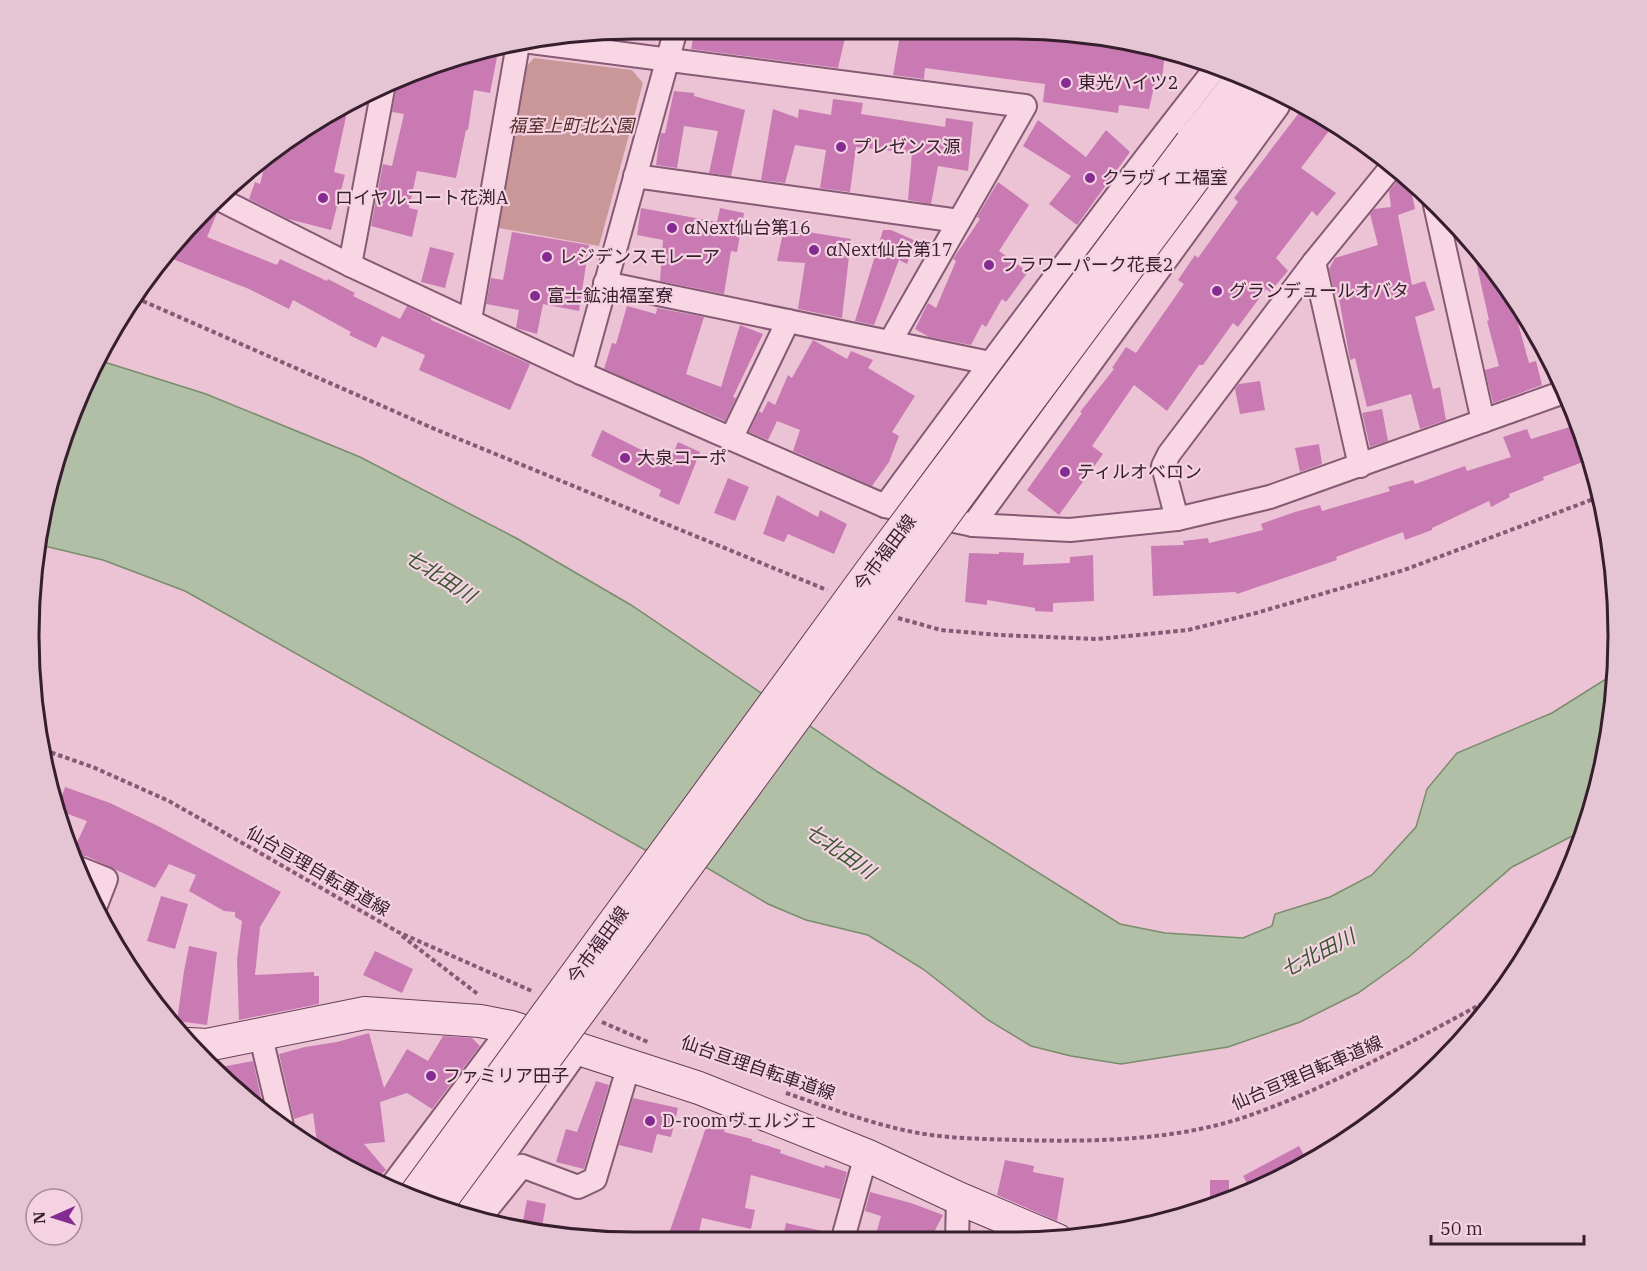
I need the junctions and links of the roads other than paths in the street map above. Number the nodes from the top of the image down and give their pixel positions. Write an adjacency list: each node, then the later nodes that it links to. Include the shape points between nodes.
1 (674, 39): 4 (street)
2 (552, 45): 4 (street)
3 (517, 51): 20 (street)
4 (668, 61): 13 (street); 16 (street, via 1025,106)
5 (1211, 74): 23 (street)
6 (1227, 79): 11 (street)
7 (1239, 84): 11 (main road, 今市福田線)
8 (1259, 93): 11 (main road, 今市福田線)
9 (381, 97): 18 (street)
10 (1279, 103): 31 (street)
11 (1203, 140): 42 (main road, 今市福田線, bridge, via 876,564); 44 (main road, 今市福田線, bridge, via 993,447)
12 (1387, 172): 17 (street)
13 (635, 176): 16 (street); 19 (street)
14 (228, 200): 18 (street)
15 (1438, 219): 26 (street)
16 (959, 221): 22 (street)
17 (1314, 261): 28 (street); 30 (street, via 1169,454 1163,466)
18 (350, 265): 20 (street)
19 (605, 283): 21 (street); 24 (street)
20 (470, 320): 24 (street)
21 (788, 321): 22 (street); 27 (street)
22 (890, 342): 23 (street)
23 (990, 363): 29 (street)
24 (581, 373): 27 (street)
25 (1557, 395): 26 (street)
26 (1483, 421): 28 (street)
27 (731, 439): 29 (street)
28 (1360, 466): 30 (street, via 1270,497)
29 (885, 506): 31 (street)
30 (1177, 519): 31 (street, via 1070,530)
31 (973, 525)
32 (88, 872): 33 (street, via 106,879)
33 (99, 896)
34 (512, 1027): 35 (main road, via 365,1013); 37 (main road); 41 (street)
35 (260, 1033): 36 (main road); 39 (street)
36 (202, 1045)
37 (579, 1049): 38 (main road); 45 (street)
38 (629, 1065): 40 (main road); 46 (street, via 595,1179 578,1187 522,1166)
39 (279, 1114)
40 (866, 1155): 43 (main road); 48 (street)
41 (395, 1181)
42 (418, 1191)
43 (958, 1198): 47 (main road); 49 (street)
44 (442, 1199)
45 (467, 1207)
46 (484, 1213)
47 (1037, 1231)
48 (845, 1232)
49 (957, 1232)

